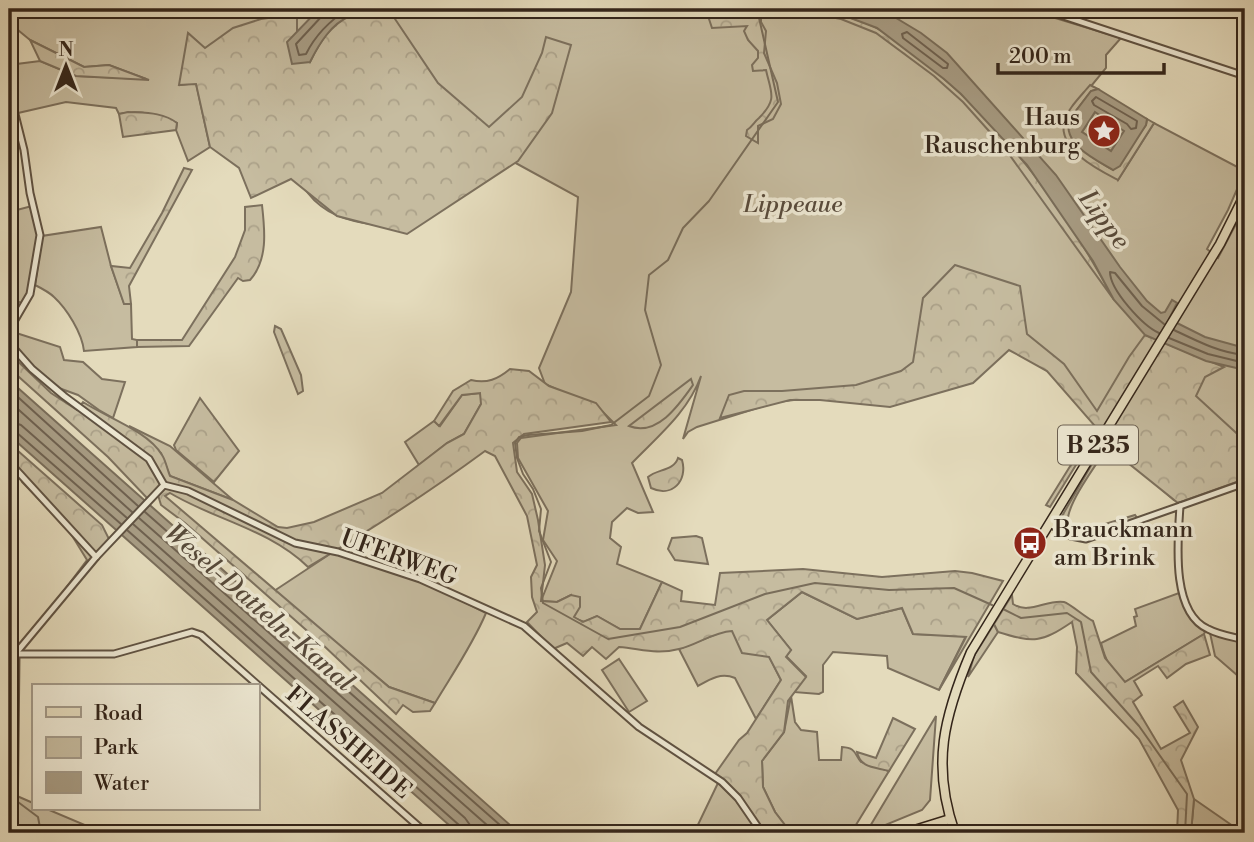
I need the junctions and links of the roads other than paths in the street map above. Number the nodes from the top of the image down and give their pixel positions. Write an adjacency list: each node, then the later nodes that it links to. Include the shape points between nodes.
1 (1042, 9): 2 (street)
2 (1245, 76)
3 (9, 90): 5 (street, via 40,235 30,294)
4 (1245, 194): 11 (main road, B 235, via 1220,244)
5 (9, 330)
6 (9, 343): 9 (street, via 64,396 149,460)
7 (9, 462): 12 (street)
8 (1245, 484): 10 (street)
9 (164, 485): 12 (street); 20 (street, UFERWEG, via 188,491 295,543 420,579 524,626 639,727 722,782)
10 (1180, 506): 11 (street, via 1086,539); 13 (street, via 1178,564 1189,609 1206,629)
11 (1050, 524): 17 (main road, B 235, via 978,639 950,705 942,767)
12 (96, 557): 14 (street)
13 (1245, 640)
14 (12, 653): 15 (street, FLASSHEIDE, via 114,654 192,632); 18 (street)
15 (257, 684)
16 (259, 686): 19 (street, FLASSHEIDE)
17 (950, 819): 21 (main road); 22 (main road)
18 (13, 833)
19 (426, 833)
20 (762, 833)
21 (905, 833)
22 (956, 833)

